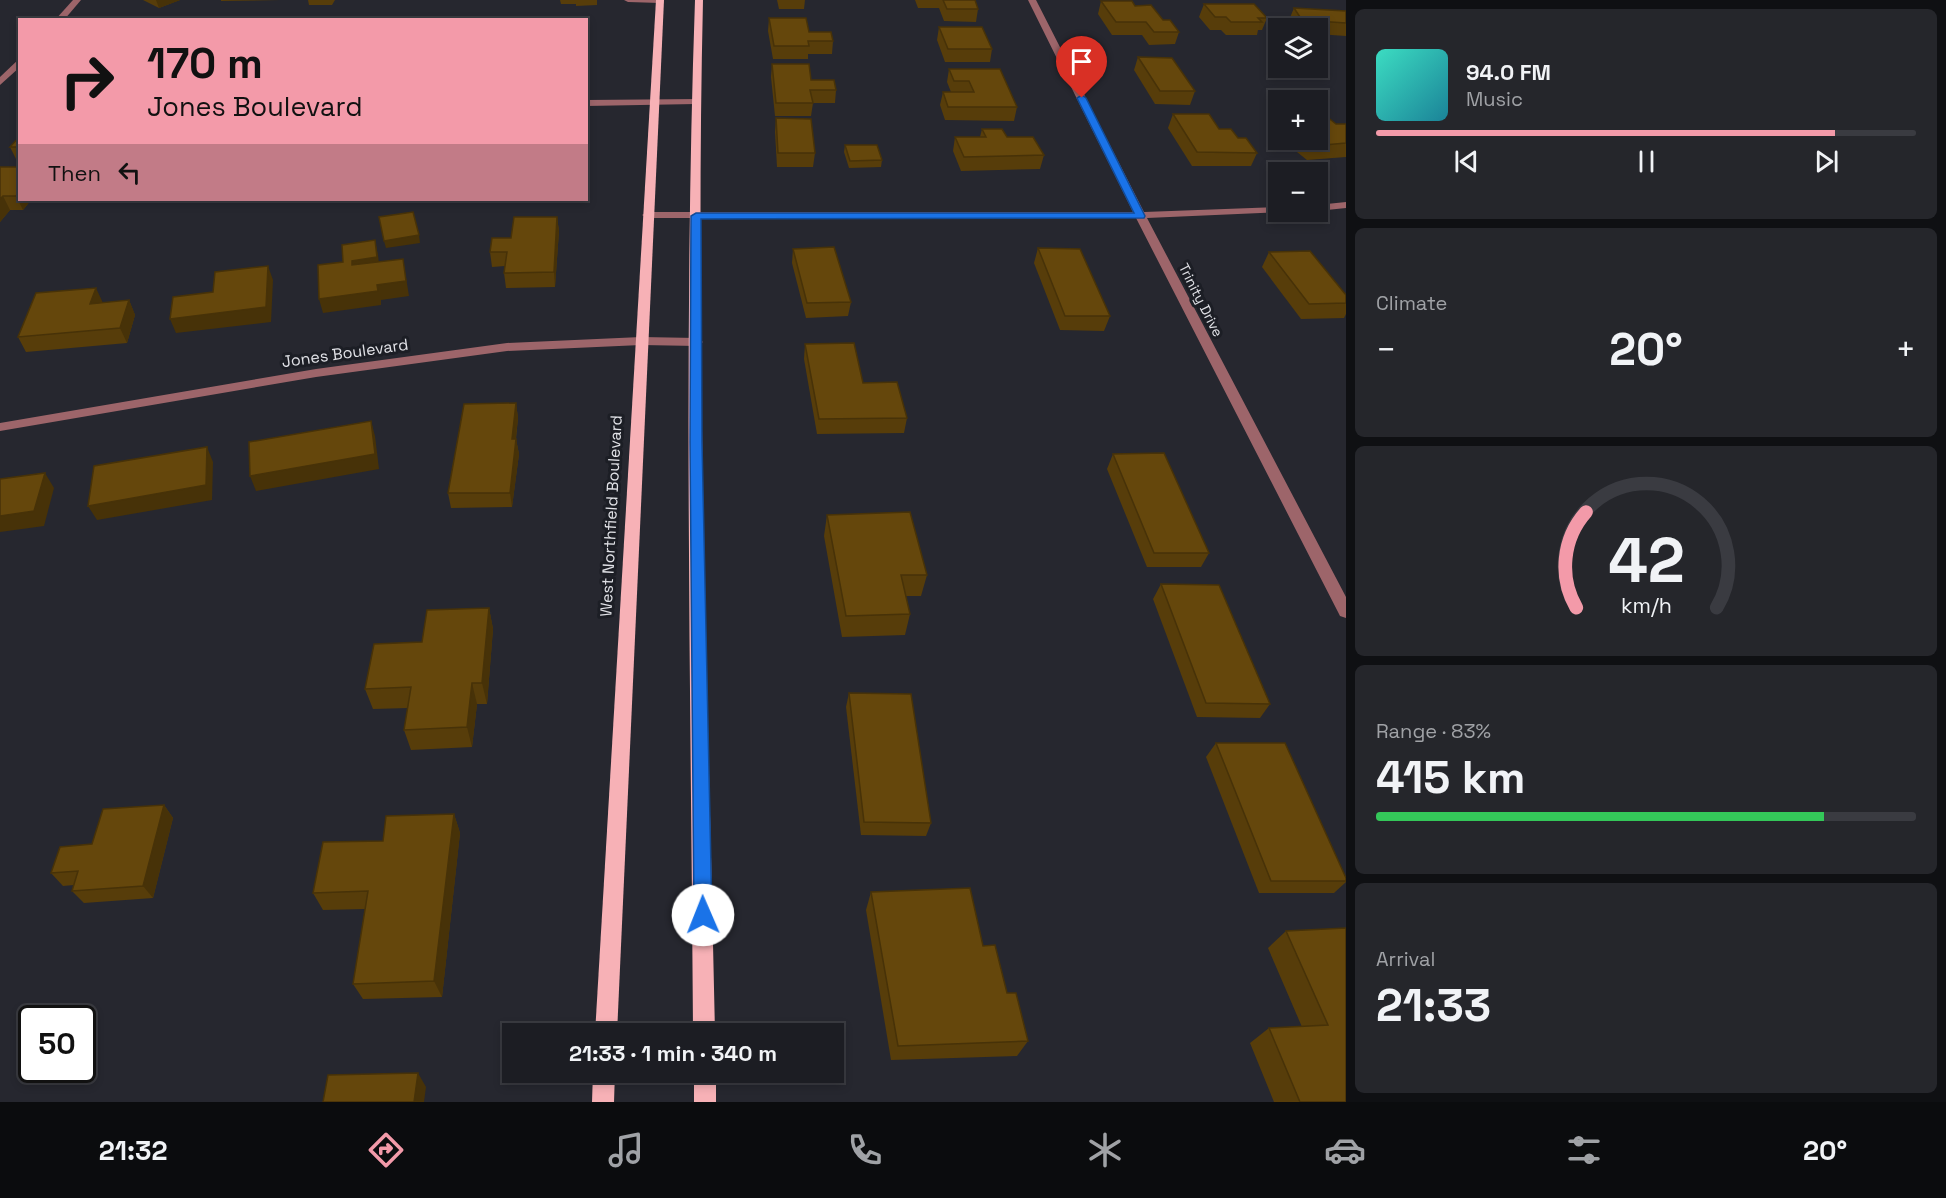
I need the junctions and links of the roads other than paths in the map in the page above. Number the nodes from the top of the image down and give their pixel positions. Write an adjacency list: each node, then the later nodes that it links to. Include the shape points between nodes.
1 (77, 0): 6 (street)
2 (627, 0): 5 (street)
3 (699, 0): 9 (main road)
4 (1032, 0): 17 (street, Trinity Drive)
5 (660, 1): 10 (main road, West Northfield Boulevard)
6 (60, 18)
7 (18, 63): 8 (street)
8 (0, 82)
9 (696, 101): 10 (street); 16 (main road)
10 (653, 102): 11 (street); 15 (main road, West Northfield Boulevard)
11 (588, 103)
12 (1346, 205): 13 (street)
13 (1328, 207)
14 (1268, 210): 17 (street)
15 (647, 215): 16 (street); 18 (main road, West Northfield Boulevard)
16 (696, 216): 17 (street); 19 (main road)
17 (1140, 216): 21 (street, Trinity Drive)
18 (641, 342): 19 (street, Jones Boulevard); 20 (street, Jones Boulevard, via 507,346 316,373); 22 (main road, West Northfield Boulevard)
19 (697, 342): 23 (main road)
20 (0, 427)
21 (1346, 612)
22 (607, 1023)
23 (704, 1023)
24 (604, 1083): 26 (main road)
25 (705, 1083): 27 (main road)
26 (603, 1102)
27 (705, 1102)

